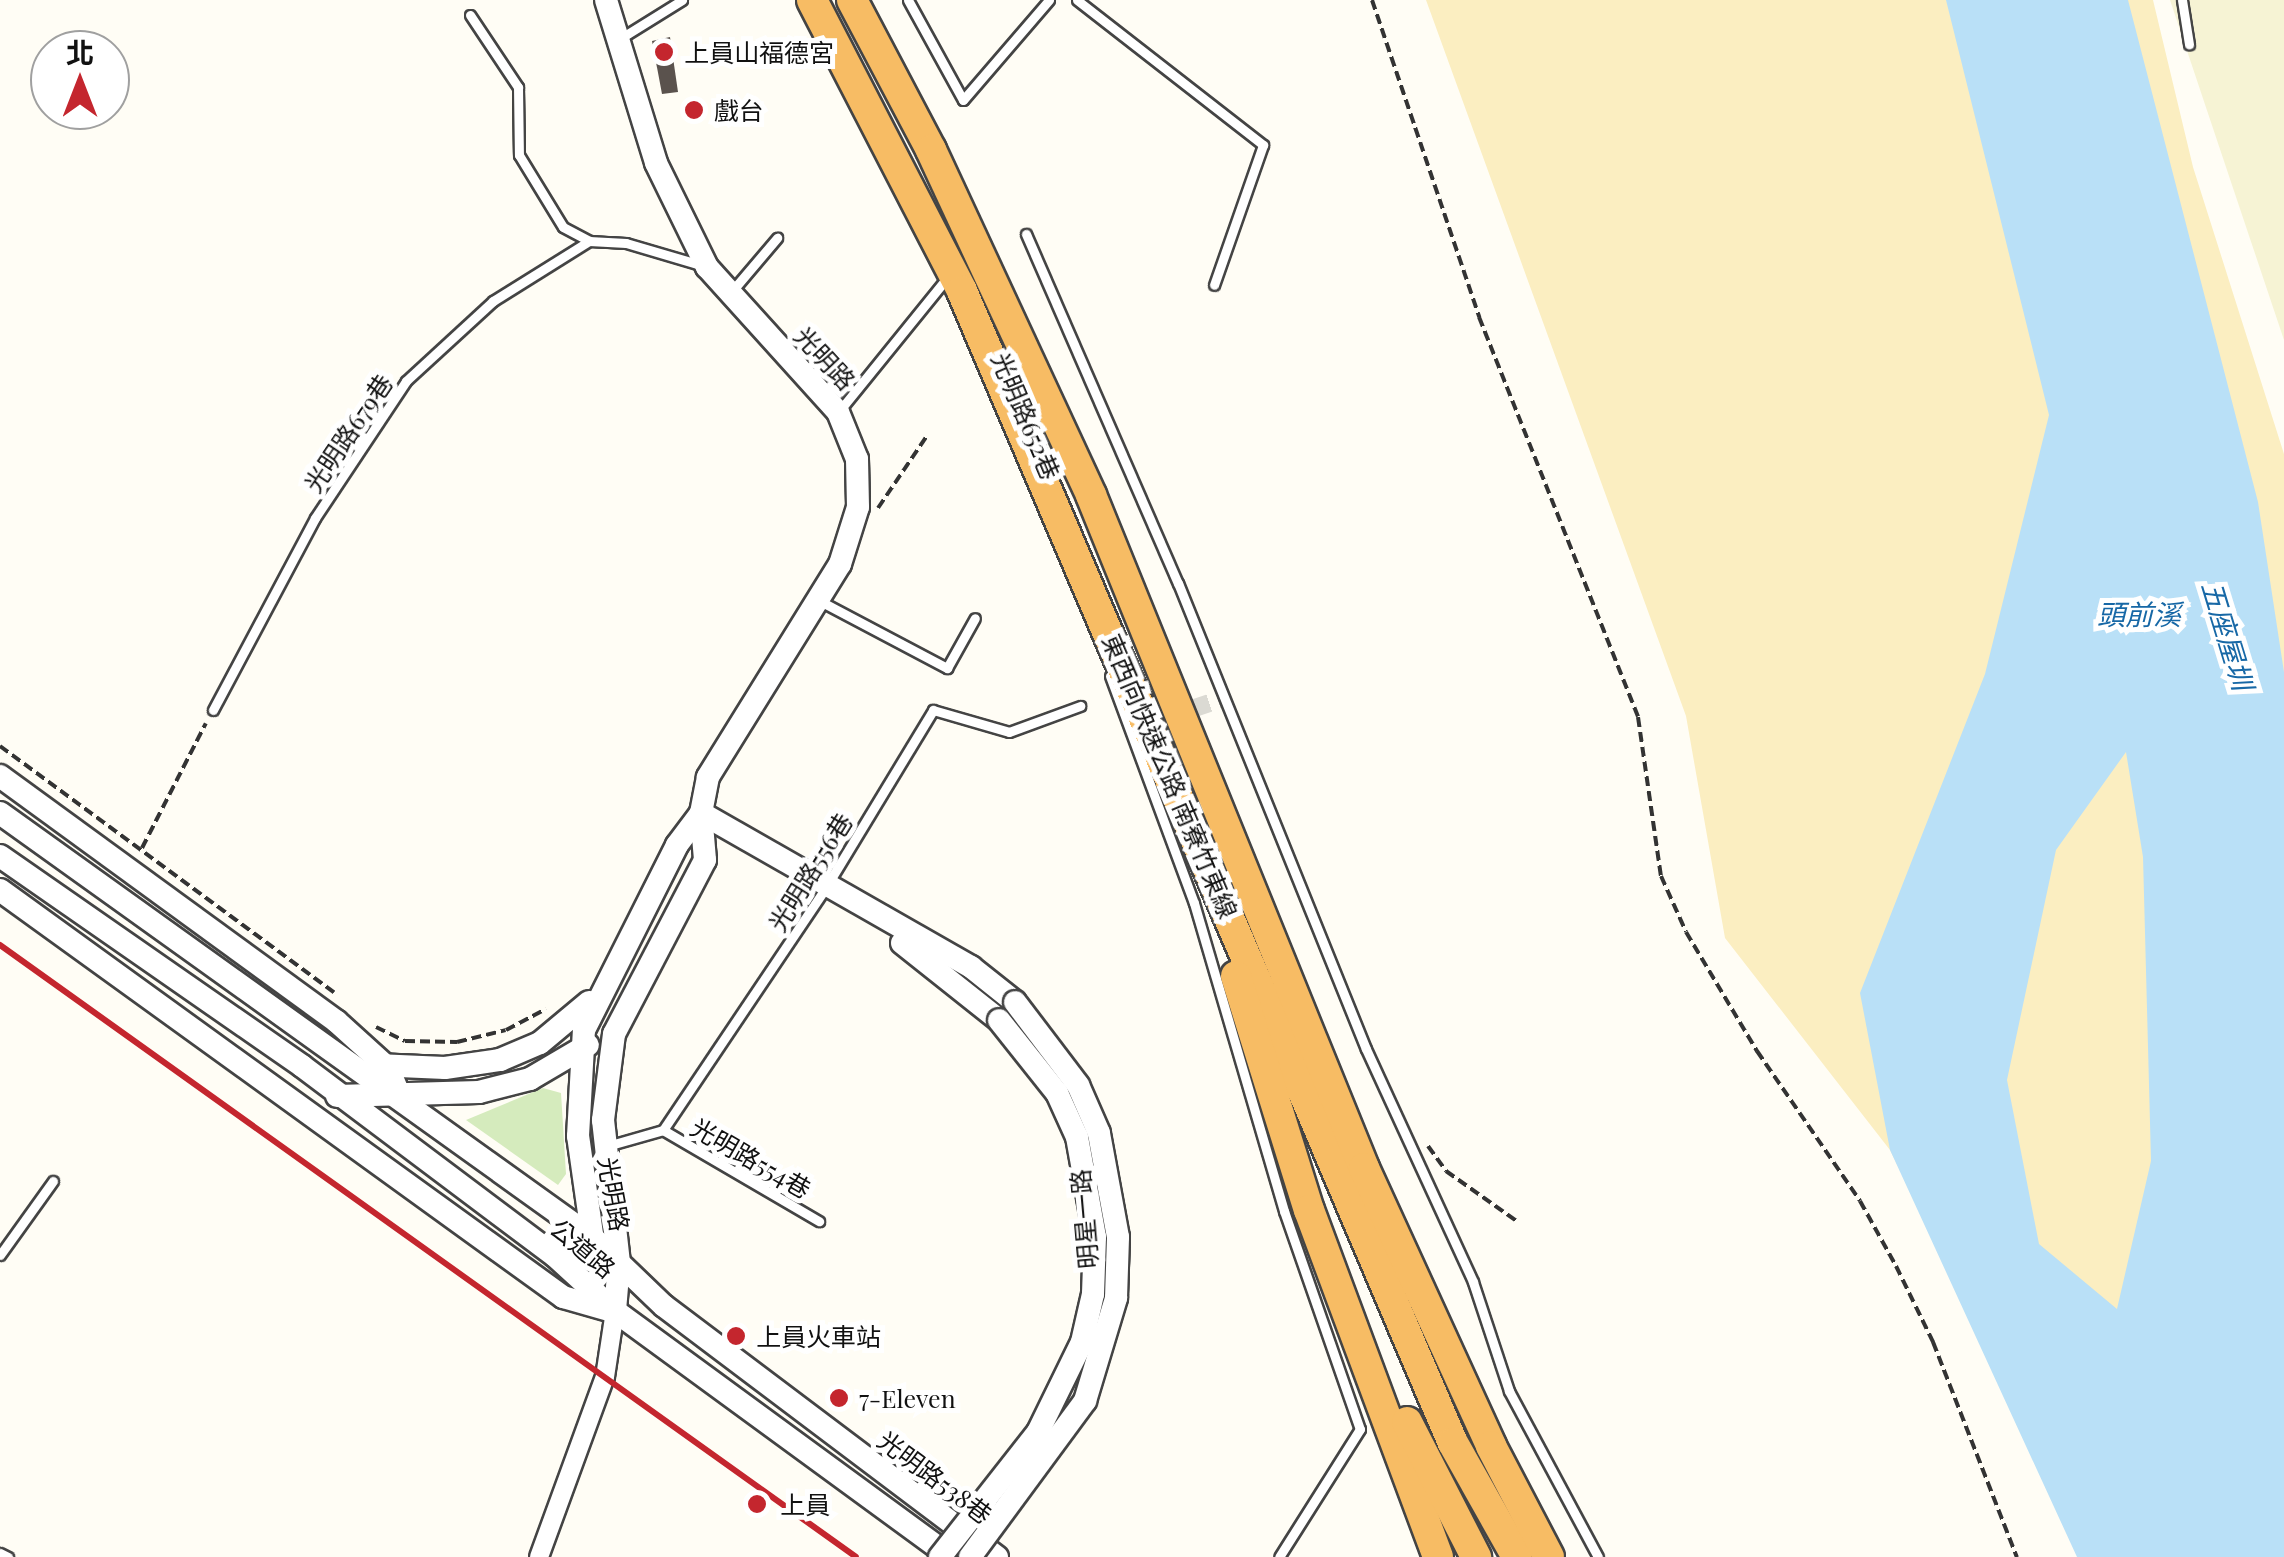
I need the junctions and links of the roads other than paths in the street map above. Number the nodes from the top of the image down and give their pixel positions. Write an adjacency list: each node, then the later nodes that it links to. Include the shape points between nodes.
1 (606, 0): 10 (street, 光明路)
2 (682, 0): 10 (lane)
3 (812, 0): 26 (highway, 東西向快速公路 南寮竹東線, via 962,291)
4 (852, 0): 48 (highway, 東西向快速公路 南寮竹東線, via 932,150 1090,495 1364,1168)
5 (908, 0): 6 (lane, via 963,100)
6 (1049, 0)
7 (1077, 0): 16 (lane, via 1262,146)
8 (2182, 0): 11 (lane)
9 (470, 15): 14 (lane, via 518,87 519,156 564,227)
10 (621, 38): 15 (street, 光明路, via 656,163)
11 (2189, 44)
12 (1026, 234): 62 (lane, via 1472,1282 1509,1392)
13 (777, 238): 17 (lane)
14 (590, 241): 15 (lane, via 626,243); 22 (lane, 光明路679巷, via 493,301 406,381 315,518)
15 (707, 267): 17 (street, 光明路)
16 (1214, 286)
17 (730, 294): 18 (street, 光明路)
18 (838, 412): 19 (street, 光明路, via 857,460 858,506 840,564); 56 (lane, 光明路652巷, via 947,278 1131,729 1360,1429)
19 (818, 600): 20 (lane, via 947,668); 25 (street, 光明路, via 708,777)
20 (975, 618)
21 (1080, 706): 29 (lane, 光明路556巷, via 1009,732 933,710)
22 (212, 710)
23 (0, 776): 30 (street, 公道路)
24 (0, 813): 31 (street, 公道路)
25 (701, 813): 29 (street, 明星一路); 32 (street, 光明路); 33 (street, 光明路, via 705,860)
26 (1200, 848): 47 (highway, via 1309,1210); 59 (highway, 東西向快速公路 南寮竹東線, via 1454,1443)
27 (0, 856): 38 (street, 公道路)
28 (0, 890): 37 (street, 公道路)
29 (835, 893): 40 (lane, 光明路556巷); 52 (street, 明星一路, bridge, via 999,1020 1058,1093 1077,1137 1096,1238 1094,1294 1082,1342 1046,1418); 54 (street, 明星一路, bridge, via 971,967 1015,1002 1078,1084 1100,1133 1118,1237 1116,1298 1084,1401)
30 (193, 915): 31 (street); 36 (street, 公道路)
31 (175, 938): 34 (street, 公道路)
32 (608, 974): 35 (street, 光明路); 36 (street, 公道路, via 568,1025 521,1052 473,1066)
33 (627, 1004): 35 (street); 41 (street, 光明路, via 608,1059)
34 (319, 1044): 36 (street, 公道路); 39 (street, 公道路)
35 (578, 1053): 39 (street, via 506,1087); 44 (street, 光明路, via 580,1165)
36 (388, 1068): 39 (street, 公道路)
37 (283, 1092): 38 (street); 46 (street, 公道路, via 563,1297)
38 (337, 1096): 39 (street); 46 (street, 公道路, via 556,1256)
39 (402, 1099): 44 (street, 公道路)
40 (663, 1130): 41 (lane); 43 (lane, 光明路554巷)
41 (604, 1147): 44 (street, 光明路)
42 (53, 1181): 45 (lane)
43 (819, 1220)
44 (606, 1251): 46 (street, 光明路); 46 (street, 光明路); 55 (street, 光明路538巷, via 664,1306)
45 (0, 1255)
46 (615, 1312): 51 (street, 光明路, via 605,1377); 53 (street)
47 (1353, 1318): 57 (highway); 58 (highway)
48 (1491, 1446): 60 (highway, 東西向快速公路 南寮竹東線); 61 (highway)
49 (0, 1552): 50 (lane)
50 (8, 1557)
51 (539, 1557)
52 (940, 1557)
53 (951, 1557)
54 (970, 1557)
55 (996, 1557)
56 (1279, 1557)
57 (1438, 1557)
58 (1476, 1557)
59 (1517, 1557)
60 (1549, 1557)
61 (1563, 1557)
62 (1598, 1557)

